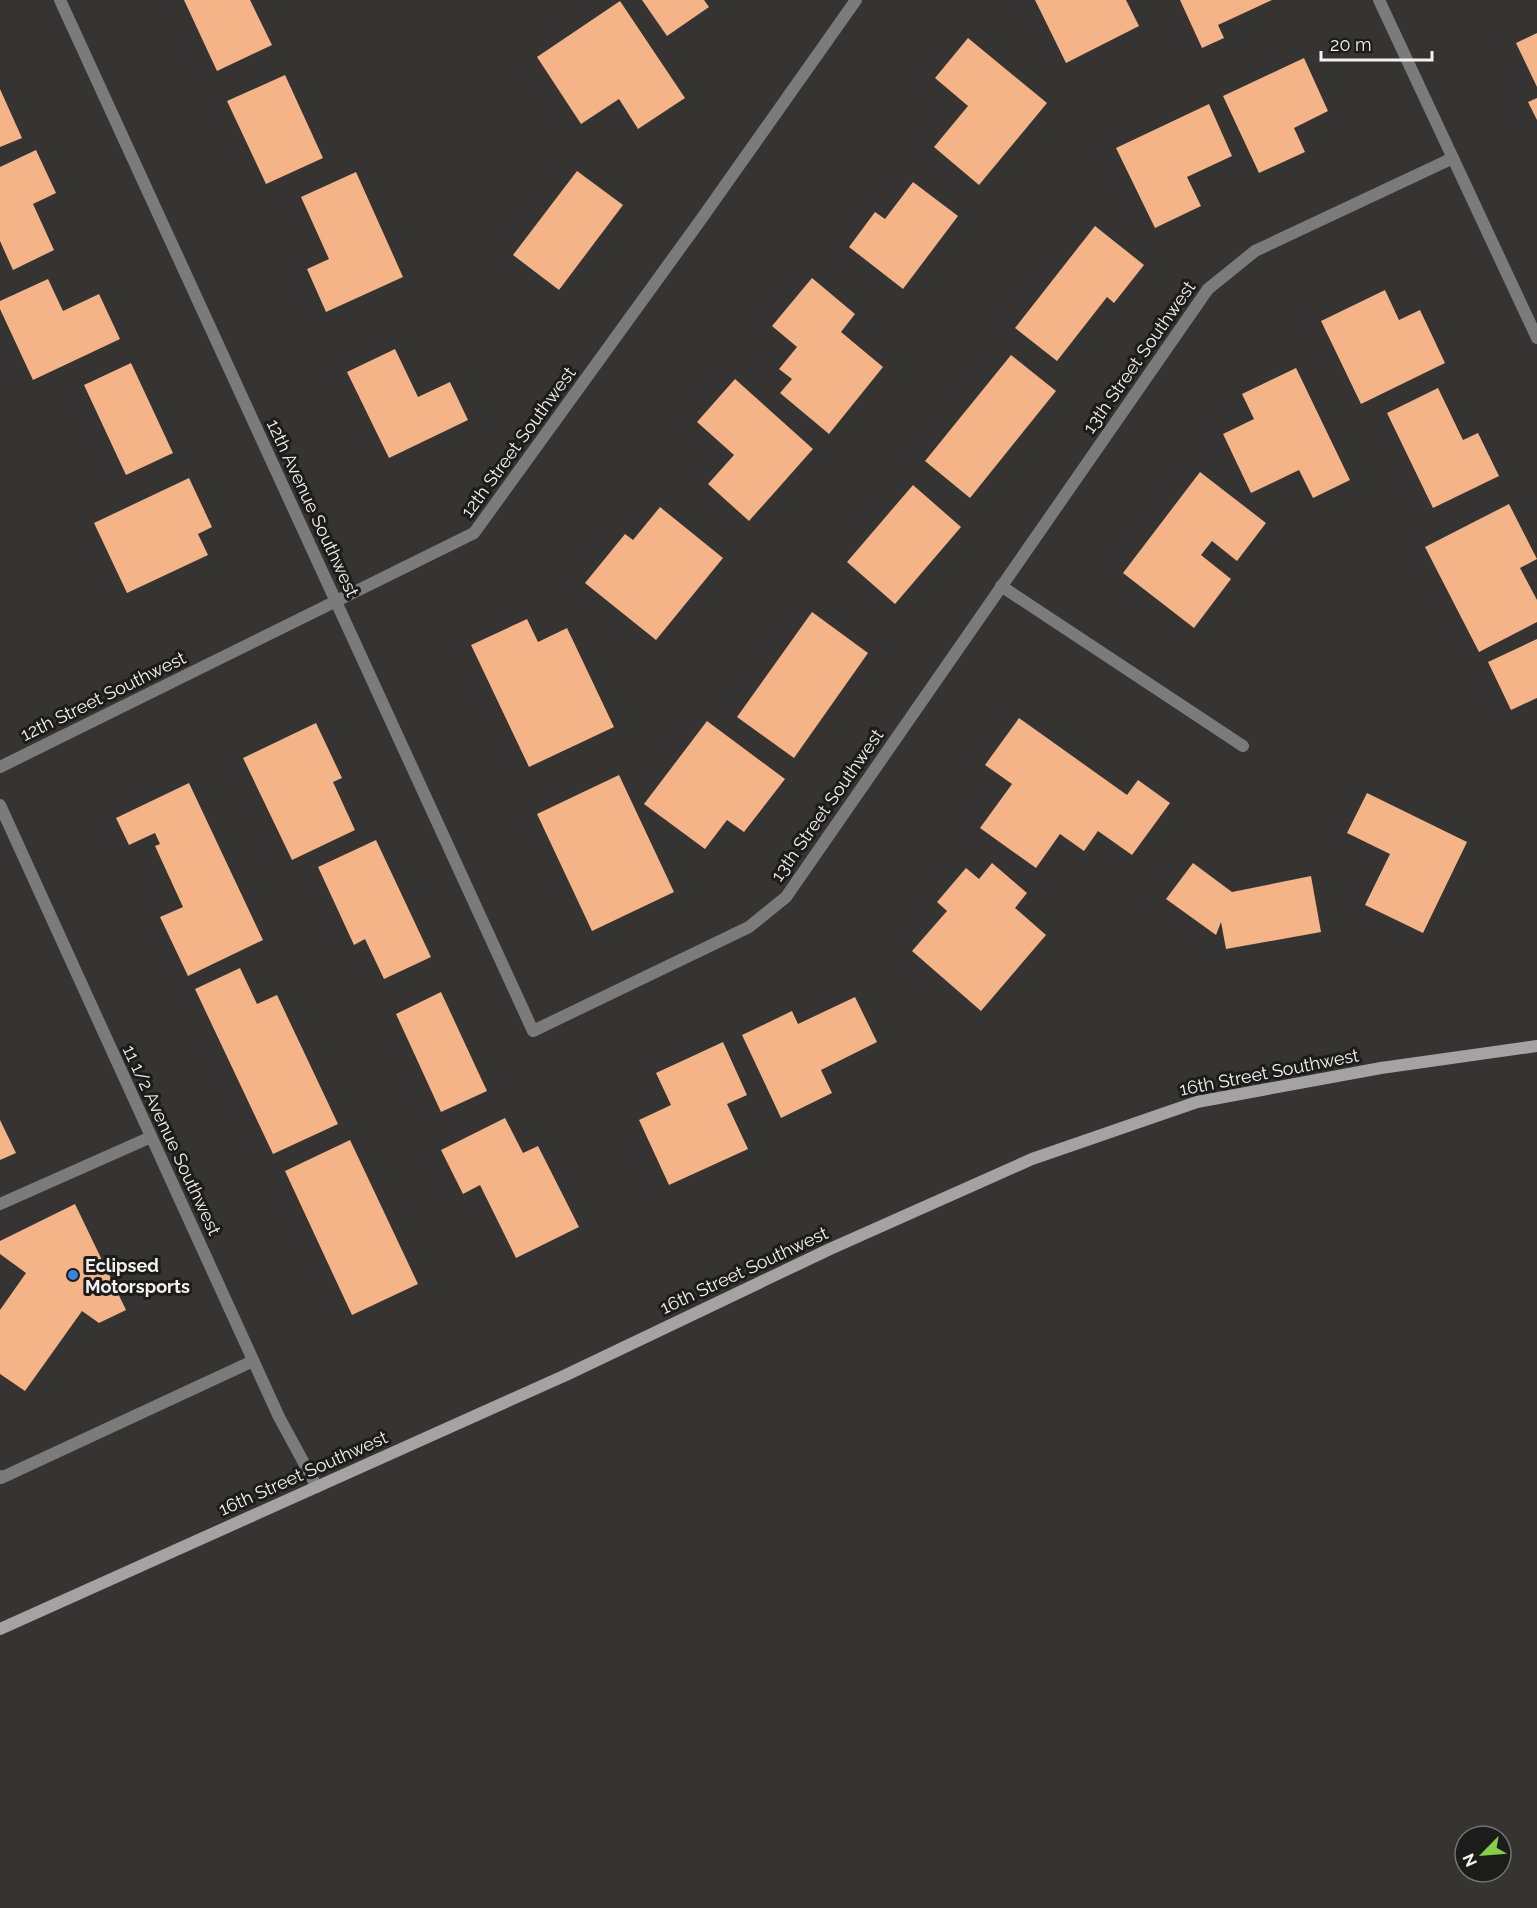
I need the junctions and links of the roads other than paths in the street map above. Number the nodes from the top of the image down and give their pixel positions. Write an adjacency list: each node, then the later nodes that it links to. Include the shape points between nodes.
1 (60, 0): 7 (street, 12th Avenue Southwest)
2 (856, 0): 7 (street, 12th Street Southwest, via 474,533)
3 (1379, 0): 4 (street)
4 (1453, 158): 5 (street); 6 (street, 13th Street Southwest, via 1255,251 1208,289)
5 (1537, 338)
6 (1001, 586): 8 (street); 11 (street, 13th Street Southwest, via 786,897 749,927)
7 (336, 601): 9 (street, 12th Street Southwest); 11 (street, 12th Avenue Southwest)
8 (1243, 746)
9 (0, 767)
10 (0, 805): 13 (street, 11 1/2 Avenue Southwest)
11 (533, 1031)
12 (1537, 1046): 17 (main road, 16th Street Southwest, via 1381,1068 1197,1102 1032,1159)
13 (151, 1137): 14 (street); 15 (street, 11 1/2 Avenue Southwest)
14 (0, 1204)
15 (253, 1360): 16 (street); 17 (street, 11 1/2 Avenue Southwest)
16 (0, 1478)
17 (317, 1487): 18 (main road, 16th Street Southwest)
18 (0, 1629)

